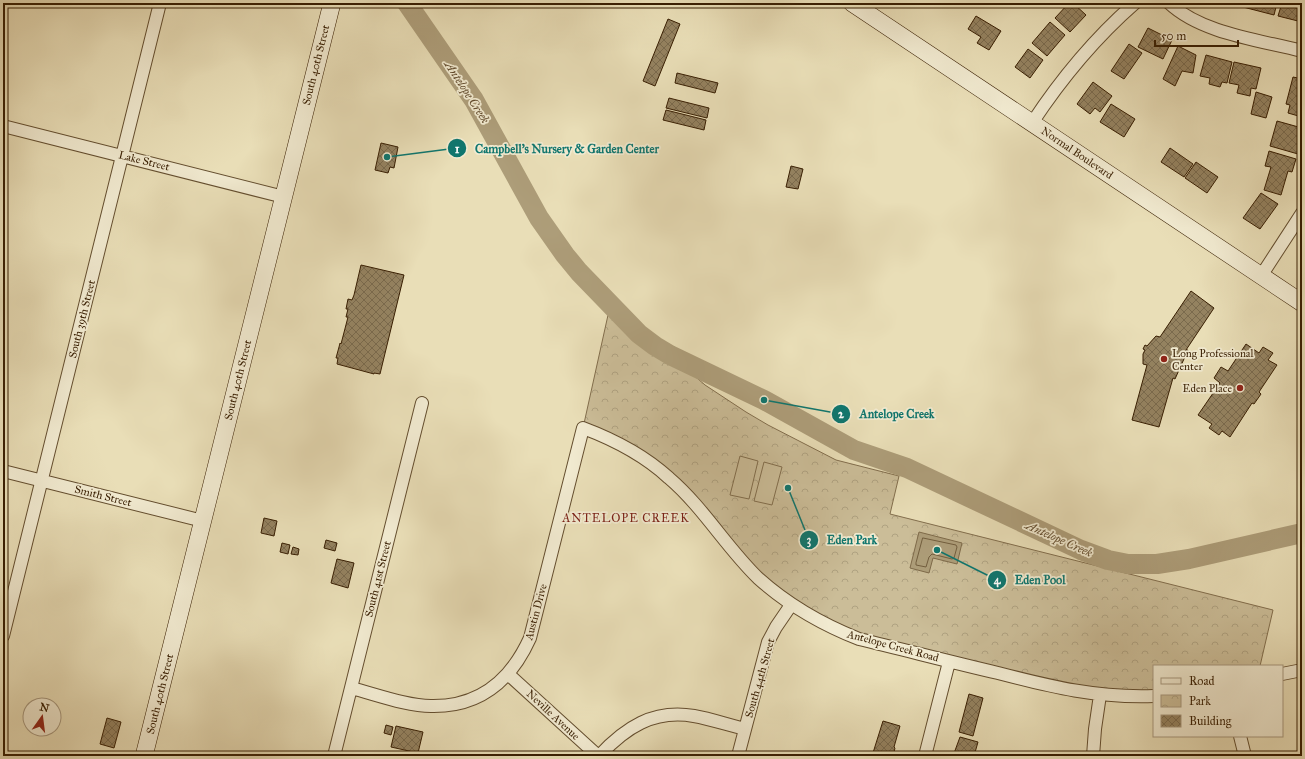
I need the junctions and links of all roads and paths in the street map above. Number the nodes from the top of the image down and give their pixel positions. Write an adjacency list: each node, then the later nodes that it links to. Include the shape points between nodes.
1 (160, 3): 9 (street, South 39th Street)
2 (332, 3): 10 (main road, South 40th Street)
3 (852, 3): 7 (main road, Normal Boulevard)
4 (1135, 3): 7 (street, via 1084,54 1046,101)
5 (1170, 3): 6 (street, via 1186,16 1206,26)
6 (1302, 51)
7 (1032, 123): 12 (main road, Normal Boulevard)
8 (3, 126): 9 (street, Lake Street)
9 (122, 156): 10 (street, Lake Street); 17 (street, South 39th Street)
10 (284, 197): 18 (main road, South 40th Street)
11 (1302, 214): 12 (street)
12 (1261, 276): 13 (main road, Normal Boulevard)
13 (1302, 303)
14 (422, 403): 25 (street, South 41st Street)
15 (583, 428): 19 (street, Antelope Creek Road, via 629,448 670,478 758,578); 23 (street, Austin Drive, via 530,638 523,654)
16 (3, 471): 17 (street, Smith Street)
17 (42, 481): 18 (street, Smith Street); 20 (street, South 39th Street)
18 (203, 521): 30 (main road, South 40th Street)
19 (791, 605): 21 (street, Antelope Creek Road, via 811,618 859,639); 28 (street, South 44th Street, via 768,642)
20 (3, 636)
21 (949, 662): 26 (street, Antelope Creek Road, via 1062,689); 34 (street)
22 (1302, 670): 24 (street)
23 (508, 674): 25 (street, Austin Drive, via 482,694 448,705 413,704); 32 (street, Neville Avenue)
24 (1283, 674)
25 (351, 688): 31 (street, South 41st Street)
26 (1100, 695): 27 (street, Antelope Creek Road); 35 (street)
27 (1153, 696)
28 (745, 729): 32 (street, via 694,716 662,716 626,730); 33 (street, South 44th Street)
29 (1240, 737): 36 (street)
30 (144, 756)
31 (334, 756)
32 (598, 756)
33 (738, 756)
34 (925, 756)
35 (1093, 756)
36 (1245, 756)

